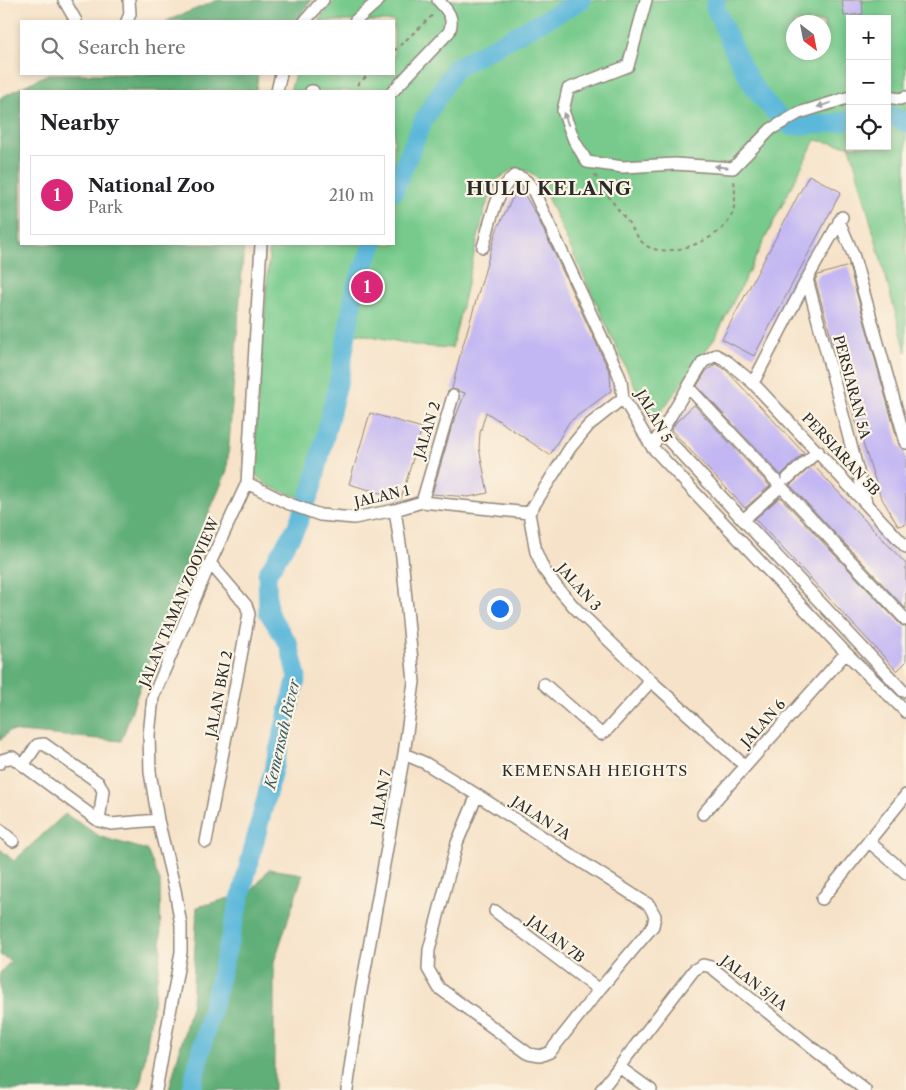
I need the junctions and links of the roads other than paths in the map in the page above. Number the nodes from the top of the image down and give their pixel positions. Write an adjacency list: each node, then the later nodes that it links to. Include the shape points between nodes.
1 (64, 0): 7 (street)
2 (129, 0): 8 (street)
3 (323, 0): 9 (street)
4 (379, 0): 10 (street)
5 (646, 0): 15 (street, one-way to 5, via 799,113 771,129 733,168 675,164 624,167 587,162 563,111 568,90 628,66)
6 (439, 2): 13 (street, via 451,16 449,32)
7 (75, 20)
8 (127, 20)
9 (306, 20)
10 (356, 20)
11 (281, 75): 12 (street)
12 (277, 90)
13 (394, 90)
14 (906, 97): 16 (street)
15 (846, 98)
16 (891, 98)
17 (261, 245): 29 (street, JALAN TAMAN ZOOVIEW)
18 (483, 247): 23 (street, JALAN 5, via 500,195 509,180 514,176 522,177 534,192 617,370)
19 (807, 279): 20 (street); 25 (street, via 841,219); 31 (street, PERSIARAN 5A)
20 (753, 382): 21 (street, via 716,355 703,362); 27 (street, PERSIARAN 5B)
21 (688, 387): 24 (street); 28 (street)
22 (453, 396): 30 (street, JALAN 2)
23 (624, 398): 26 (street, JALAN 5); 33 (street, via 589,425 570,448)
24 (661, 432): 26 (street); 34 (street, JALAN 5)
25 (906, 443)
26 (652, 447): 38 (street, JALAN 5)
27 (818, 451): 28 (street); 31 (street, PERSIARAN 5B)
28 (784, 482): 34 (street); 37 (street)
29 (247, 483): 32 (street, JALAN 1, via 287,503 320,514 354,518); 36 (street, JALAN TAMAN ZOOVIEW)
30 (422, 502): 32 (street, JALAN 1); 33 (street, JALAN 1)
31 (867, 503): 35 (street, PERSIARAN 5B)
32 (395, 510): 44 (street, JALAN 7, via 414,682)
33 (529, 513): 39 (street, JALAN 3, via 536,552 557,588)
34 (743, 520): 41 (street, JALAN 5)
35 (906, 547)
36 (210, 563): 51 (street, JALAN TAMAN ZOOVIEW, via 153,697 149,734 150,772); 55 (street, JALAN BKI 2, via 246,605 249,614)
37 (906, 620)
38 (846, 653): 42 (street, JALAN 5); 47 (street, JALAN 6)
39 (652, 681): 40 (street, via 601,734); 47 (street, JALAN 3)
40 (544, 684)
41 (904, 689): 42 (street)
42 (894, 700): 43 (street, JALAN 5)
43 (906, 712)
44 (404, 754): 48 (street, JALAN 7A); 63 (street, JALAN 7, via 360,997)
45 (0, 763): 46 (street, via 12,757)
46 (24, 764): 52 (street); 52 (street, via 36,745 44,744 99,783 103,791)
47 (745, 766): 50 (street, JALAN 6)
48 (477, 795): 60 (street, JALAN 7A, via 649,905 655,916 653,926); 60 (street, via 457,843 430,950 428,969 439,988 529,1054 540,1056 550,1052)
49 (906, 795): 56 (street)
50 (703, 814)
51 (158, 820): 52 (street, via 111,824); 62 (street, JALAN TAMAN ZOOVIEW, via 175,890 181,925 181,952)
52 (99, 821)
53 (0, 830): 54 (street)
54 (13, 841)
55 (206, 842)
56 (869, 842): 57 (street); 58 (street)
57 (906, 872)
58 (822, 898)
59 (496, 911): 60 (street, JALAN 7B)
60 (599, 990)
61 (619, 1067): 64 (street, JALAN 5/1A); 65 (street); 66 (street, JALAN 5/1A, via 694,970 703,965 711,967)
62 (156, 1090)
63 (347, 1090)
64 (601, 1090)
65 (651, 1090)
66 (865, 1090)

